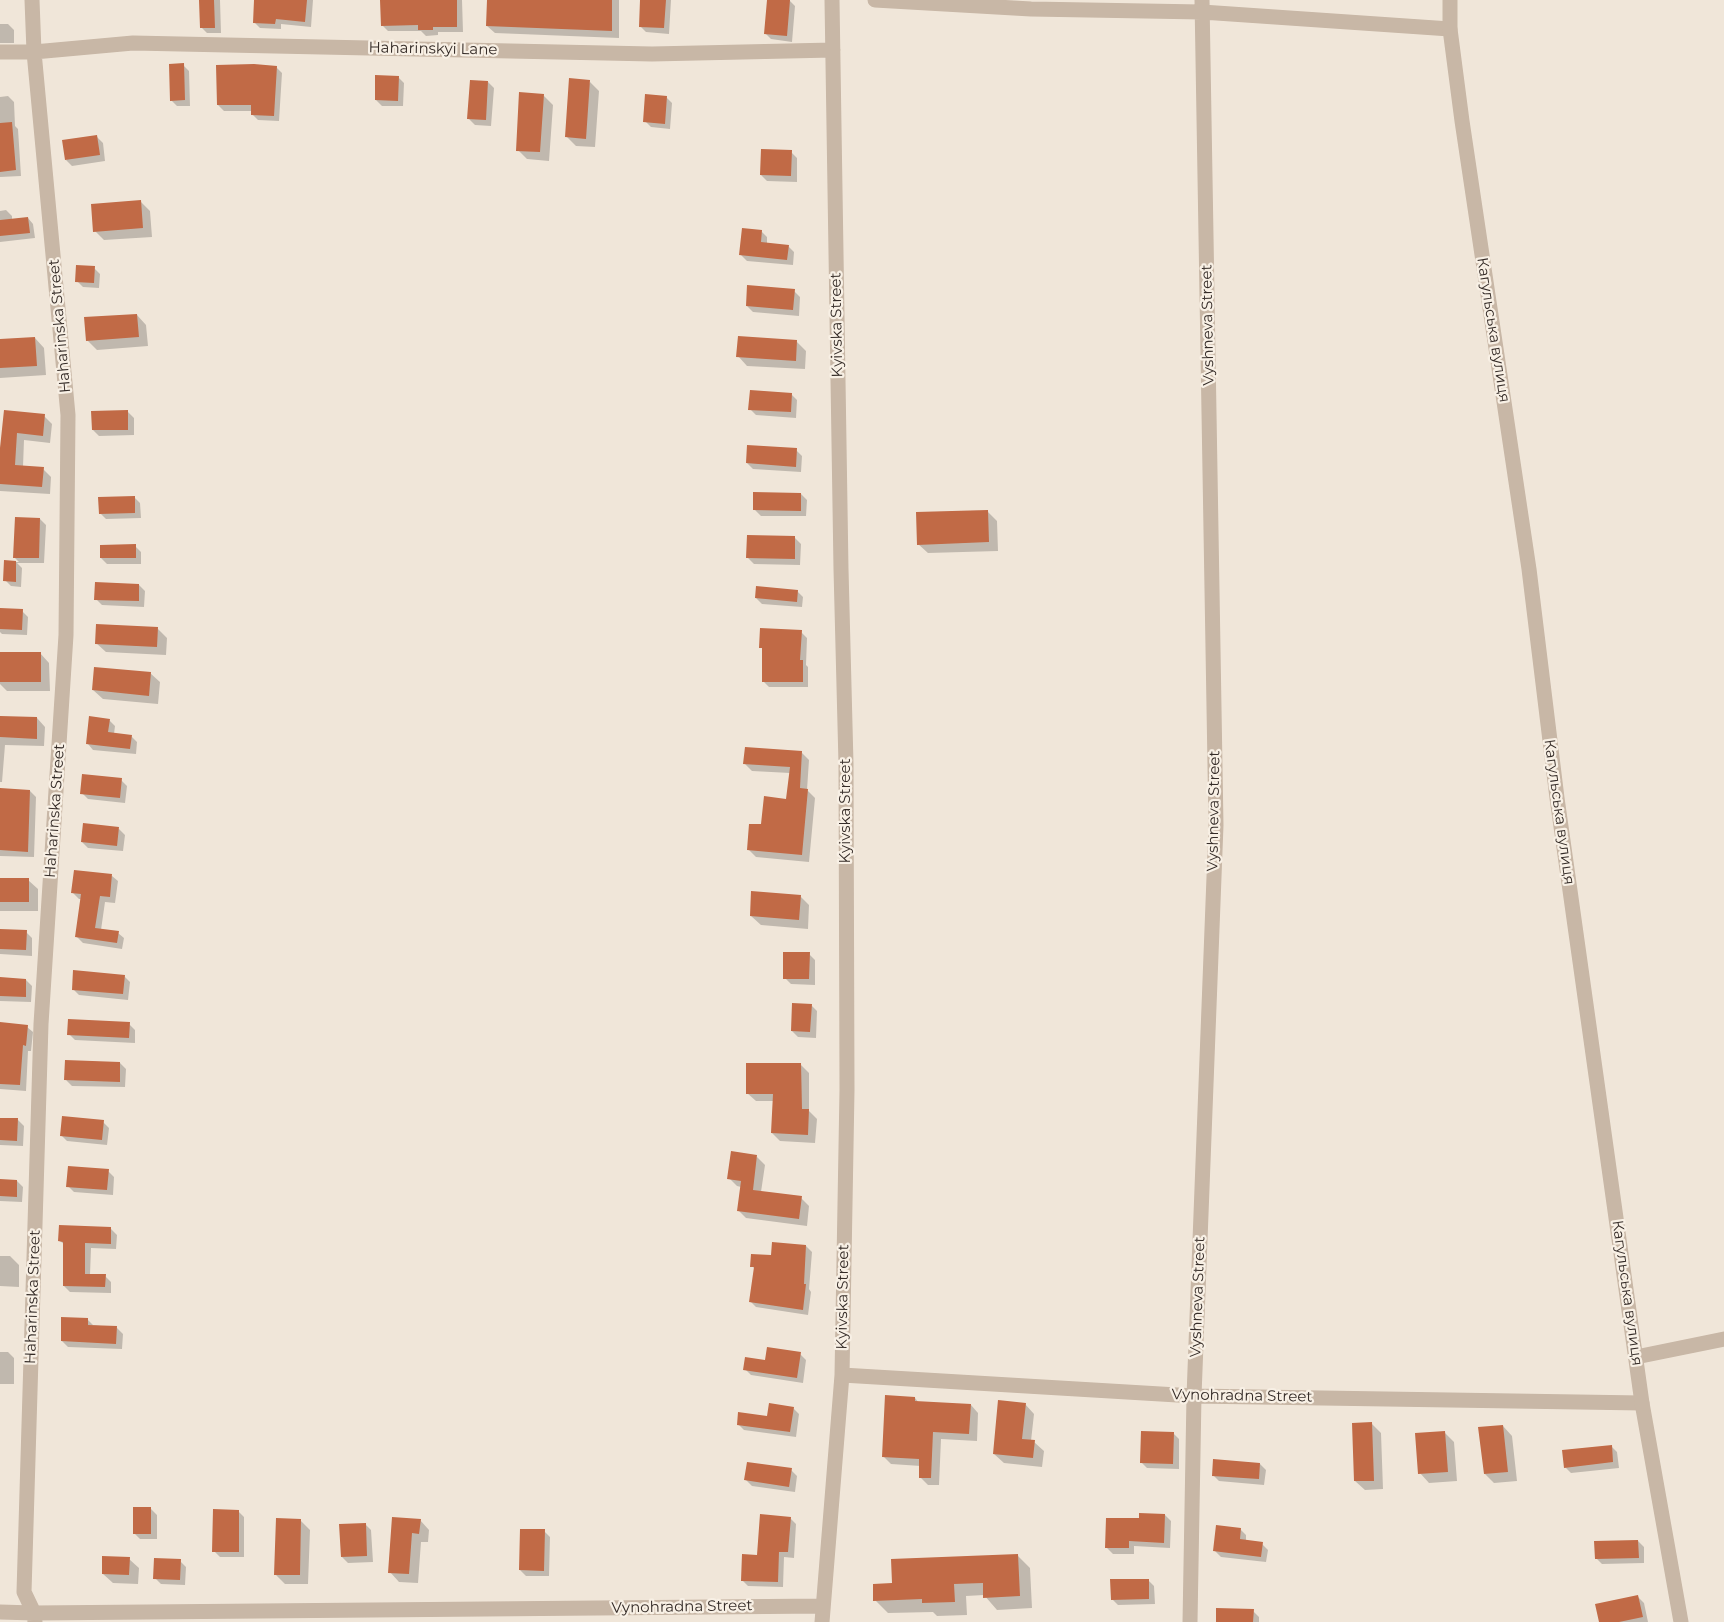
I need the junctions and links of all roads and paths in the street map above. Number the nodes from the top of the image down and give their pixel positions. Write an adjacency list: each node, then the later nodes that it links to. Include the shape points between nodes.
1 (32, 0): 8 (street, Haharinska Street)
2 (832, 0): 7 (street, Kyivska Street)
3 (875, 0): 5 (street, via 1031,9)
4 (1450, 0): 6 (street, Кагульська вулиця)
5 (1202, 6): 6 (street); 13 (street, Vyshneva Street, via 1216,825)
6 (1450, 29): 11 (street, Кагульська вулиця, via 1529,569 1557,798)
7 (833, 50): 8 (street, Haharinskyi Lane, via 652,54 133,43); 12 (street, Kyivska Street, via 846,776 847,1090)
8 (34, 51): 9 (street, Haharinskyi Lane); 17 (street, Haharinska Street, via 68,415 66,635 40,1024 24,1592)
9 (0, 52)
10 (1724, 1339): 11 (street)
11 (1636, 1357): 14 (street, Кагульська вулиця)
12 (842, 1375): 13 (street, Vynohradna Street); 15 (street, Kyivska Street)
13 (1194, 1395): 14 (street, Vynohradna Street); 19 (street, Vyshneva Street)
14 (1642, 1403): 20 (street, Кагульська вулиця)
15 (823, 1606): 17 (street, Vynohradna Street); 18 (street, Kyivska Street)
16 (0, 1612): 17 (street, Vynohradna Street)
17 (35, 1618)
18 (822, 1622)
19 (1190, 1622)
20 (1681, 1622)

